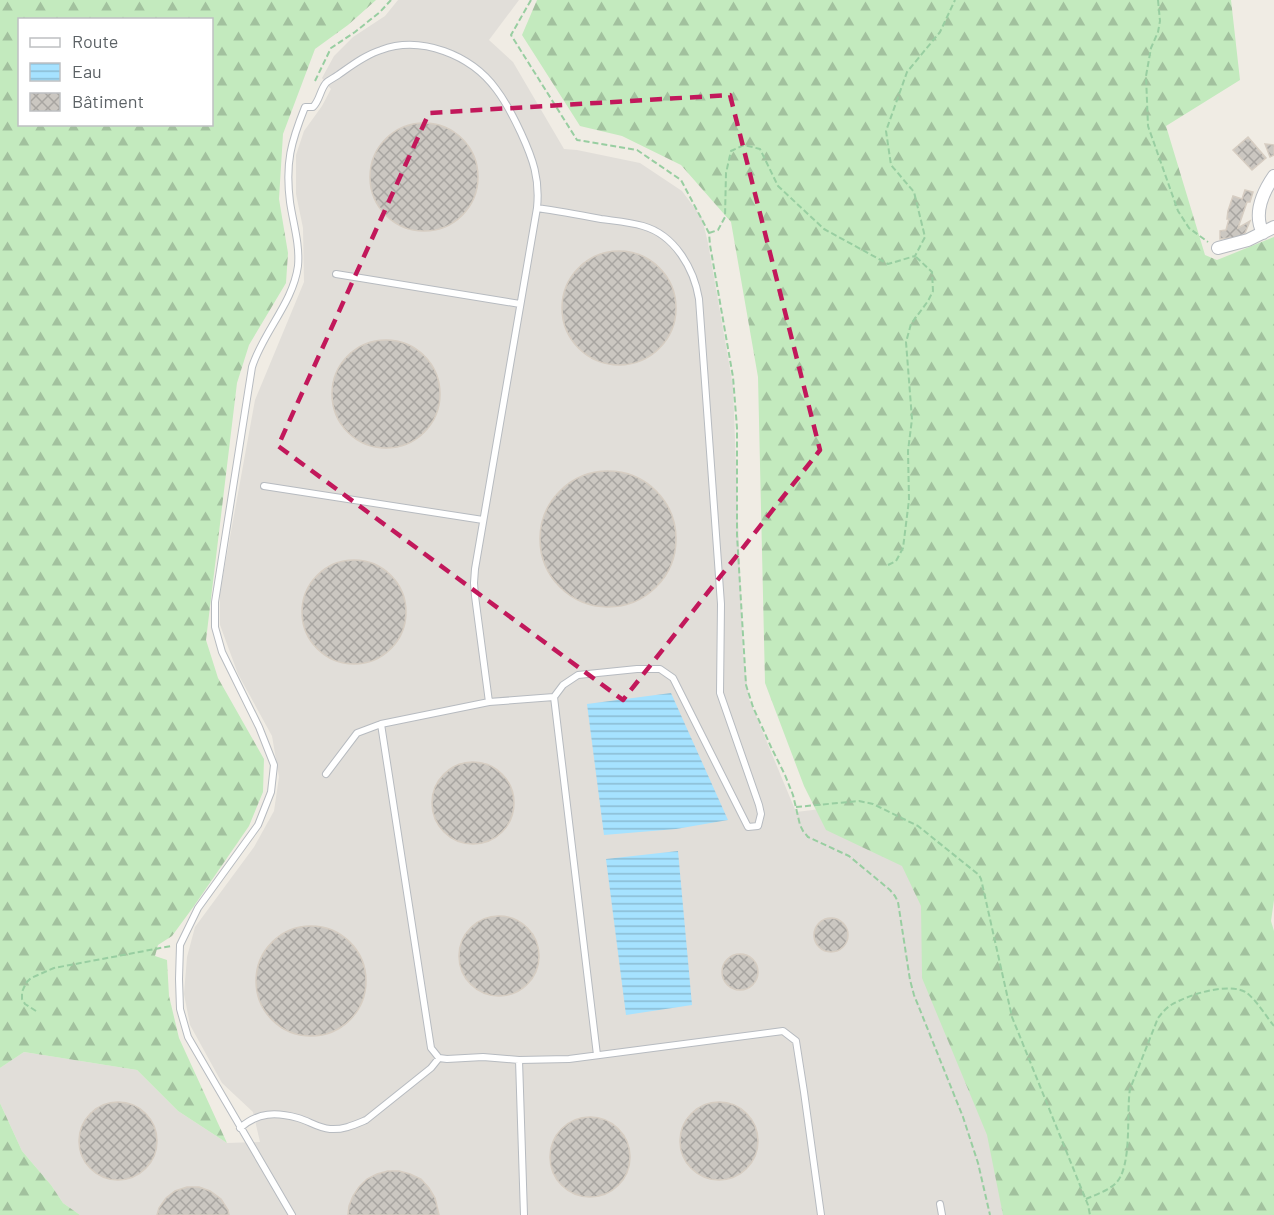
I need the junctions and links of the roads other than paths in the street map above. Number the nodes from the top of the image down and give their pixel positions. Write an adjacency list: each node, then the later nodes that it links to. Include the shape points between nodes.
1 (1274, 176): 3 (street, via 1258,211 1258,222)
2 (537, 208): 6 (lane); 9 (lane, via 644,226 678,251 697,286 721,604 720,693 759,805 758,826 748,827 673,678 660,669 578,675); 16 (lane, via 539,191 530,153 495,87 456,56 443,51 397,46 364,58 326,83 317,103 305,107 292,140 288,168 298,265 291,290 252,367 215,602 215,627 222,652 274,765 271,792 258,825 198,908 180,945 180,1009 188,1037)
3 (1268, 230): 4 (street)
4 (1218, 248)
5 (336, 274): 6 (lane)
6 (520, 304): 8 (lane)
7 (264, 486): 8 (lane)
8 (483, 520): 10 (lane, via 474,583)
9 (554, 697): 10 (lane); 13 (lane)
10 (489, 702): 11 (lane)
11 (381, 724): 12 (lane, via 357,733); 14 (lane, via 431,1048)
12 (326, 774)
13 (597, 1054): 15 (lane); 20 (lane, via 783,1031 796,1041)
14 (439, 1058): 15 (lane); 16 (lane, via 355,1125 329,1129 298,1118 266,1114)
15 (519, 1060): 19 (lane)
16 (240, 1128): 18 (lane)
17 (940, 1204): 21 (lane)
18 (292, 1215)
19 (524, 1215)
20 (820, 1215)
21 (942, 1215)

